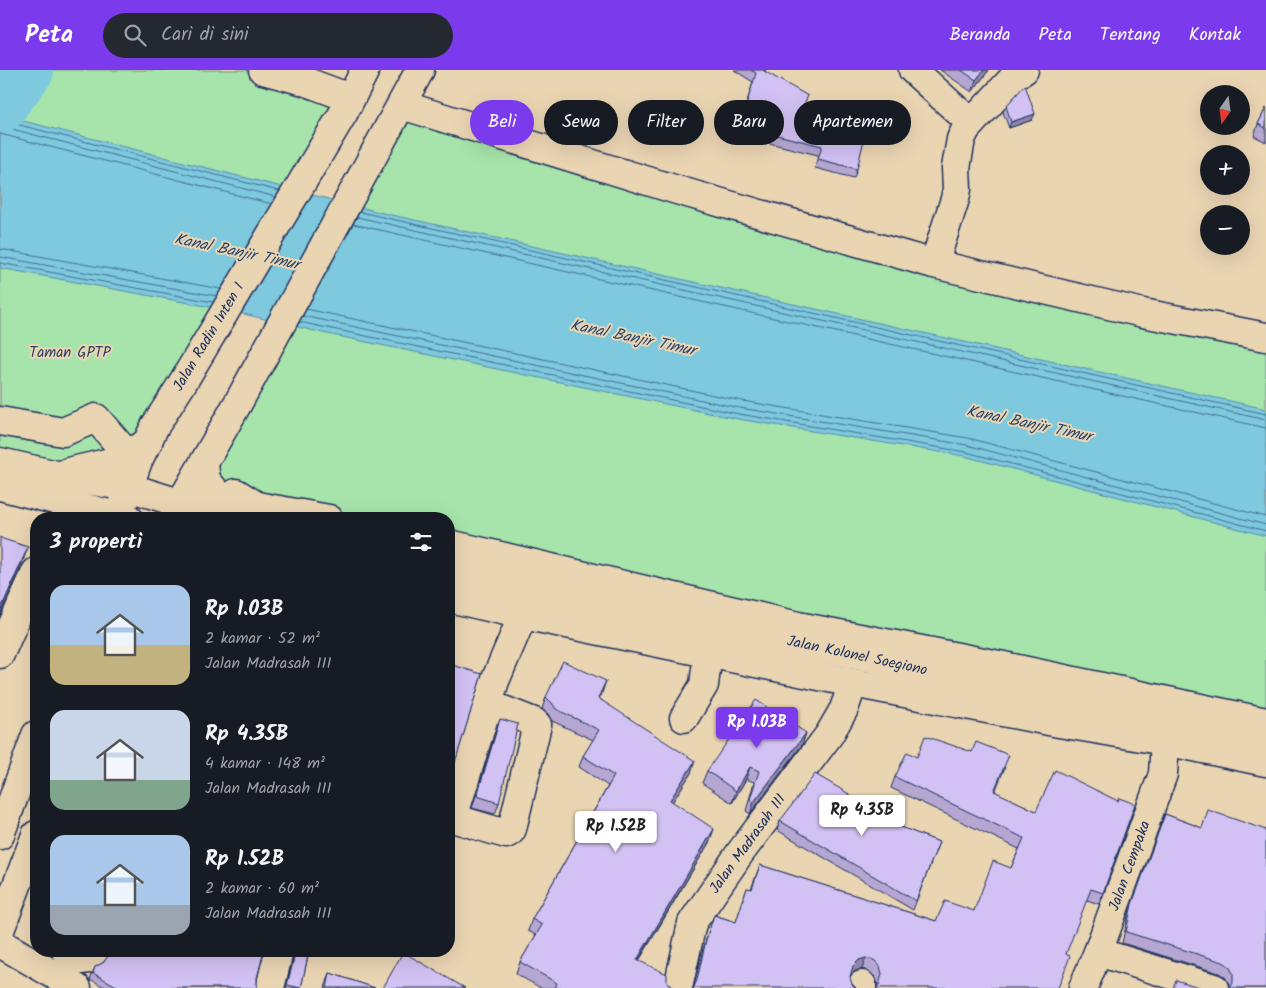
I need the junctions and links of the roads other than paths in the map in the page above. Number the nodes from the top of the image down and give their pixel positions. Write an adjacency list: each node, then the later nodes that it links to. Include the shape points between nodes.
1 (263, 70): 6 (main road, via 304,81)
2 (365, 70): 6 (main road, Jalan Radin Inten I)
3 (420, 70): 7 (main road)
4 (913, 70): 8 (main road)
5 (1024, 70): 8 (main road, via 1016,74)
6 (347, 105): 12 (main road, Jalan Radin Inten I, via 180,387)
7 (402, 105): 9 (main road, via 677,190); 14 (main road)
8 (971, 123): 9 (main road, via 961,139 955,200)
9 (934, 264): 10 (main road)
10 (1266, 337)
11 (0, 422): 12 (main road, via 64,432 96,418)
12 (137, 448): 15 (main road, via 111,462); 17 (main road, Jalan Radin Inten I, via 138,461)
13 (0, 462): 15 (main road)
14 (204, 464): 19 (main road); 22 (main road, via 206,480)
15 (57, 475): 17 (main road)
16 (0, 486): 20 (main road)
17 (128, 487): 19 (main road); 21 (main road, Jalan Radin Inten I)
18 (234, 506): 19 (main road); 23 (main road)
19 (176, 511)
20 (102, 512)
21 (122, 512)
22 (238, 512)
23 (290, 512)
24 (455, 545): 35 (main road, via 789,624)
25 (30, 569): 30 (main road)
26 (455, 571): 36 (main road, Jalan Kolonel Soegiono, via 609,608 862,656 983,684)
27 (455, 599): 28 (main road, Jalan Kolonel Soegiono)
28 (523, 615): 29 (main road, Jalan Kolonel Soegiono); 33 (main road)
29 (708, 652): 32 (main road, Jalan Kolonel Soegiono); 34 (main road, via 704,685)
30 (0, 654)
31 (467, 673): 33 (main road)
32 (853, 683): 37 (main road, Jalan Kolonel Soegiono); 52 (main road, Jalan Madrasah III, via 844,709 829,735 692,923)
33 (491, 692): 40 (main road); 41 (main road, via 537,725 512,829 506,834)
34 (684, 718)
35 (1266, 722)
36 (1266, 740)
37 (1165, 741): 39 (main road, Jalan Kolonel Soegiono); 46 (main road, Jalan Cempaka, via 1163,774)
38 (30, 752): 42 (main road)
39 (1266, 762)
40 (455, 805)
41 (455, 819)
42 (0, 835)
43 (30, 851): 44 (main road)
44 (0, 930)
45 (0, 943): 50 (main road)
46 (1098, 952): 53 (main road, Jalan Cempaka); 54 (main road)
47 (76, 957): 48 (main road, via 81,960)
48 (90, 957)
49 (278, 957): 51 (main road)
50 (77, 988)
51 (270, 988)
52 (678, 988)
53 (1083, 988)
54 (1214, 988)

